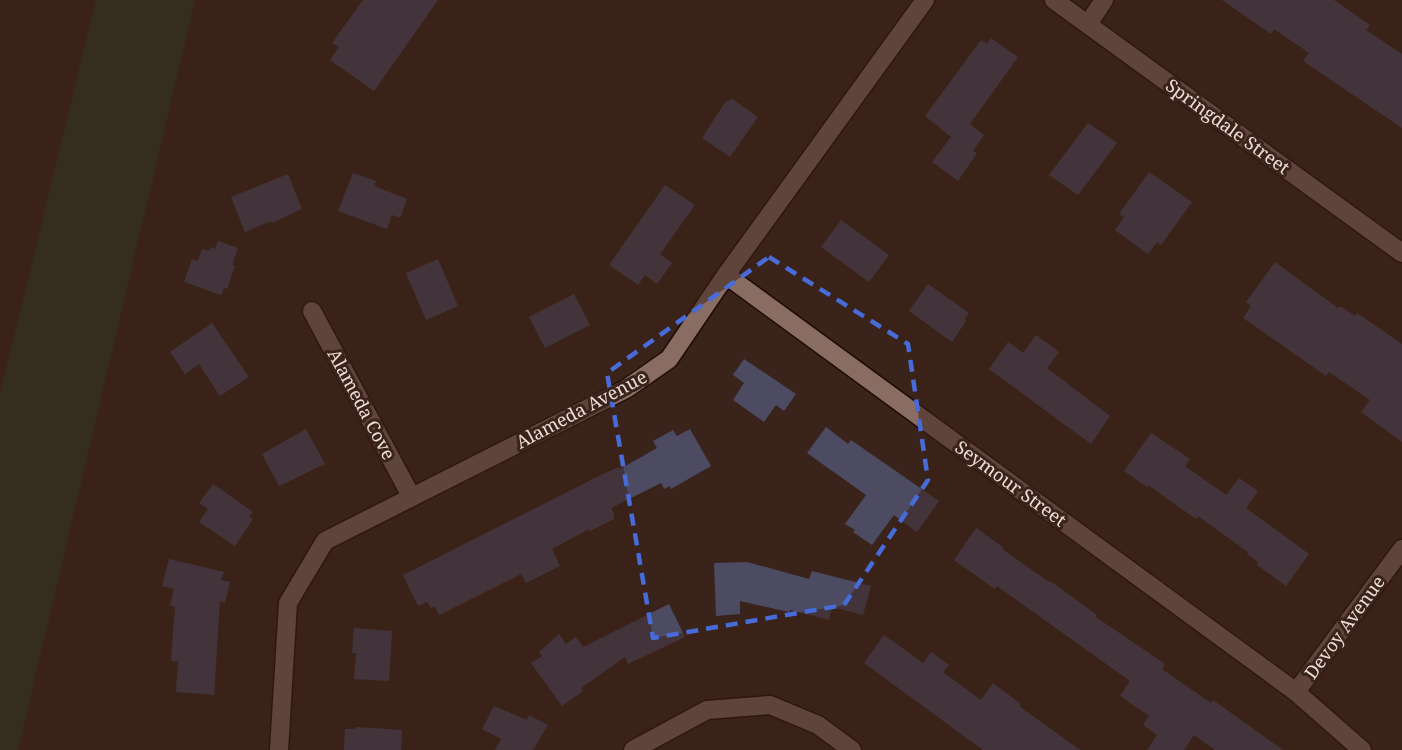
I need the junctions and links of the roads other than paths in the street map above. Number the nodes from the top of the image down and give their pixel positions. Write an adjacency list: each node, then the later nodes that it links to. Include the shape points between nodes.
1 (925, 0): 6 (street, Alameda Avenue)
2 (1054, 0): 4 (street, Springdale Street)
3 (1104, 0): 4 (street)
4 (1088, 24): 5 (street, Springdale Street)
5 (1401, 250)
6 (726, 275): 8 (street, Alameda Avenue, via 669,359 652,371 626,389); 10 (street, Seymour Street)
7 (312, 311): 8 (street, Alameda Cove)
8 (411, 496): 11 (street, Alameda Avenue, via 325,541 288,603)
9 (1402, 549): 10 (street, Devoy Avenue)
10 (1296, 692): 14 (street, Devoy Avenue)
11 (279, 750)
12 (633, 750): 13 (street, via 707,710 770,705 818,725)
13 (852, 750)
14 (1362, 750)

